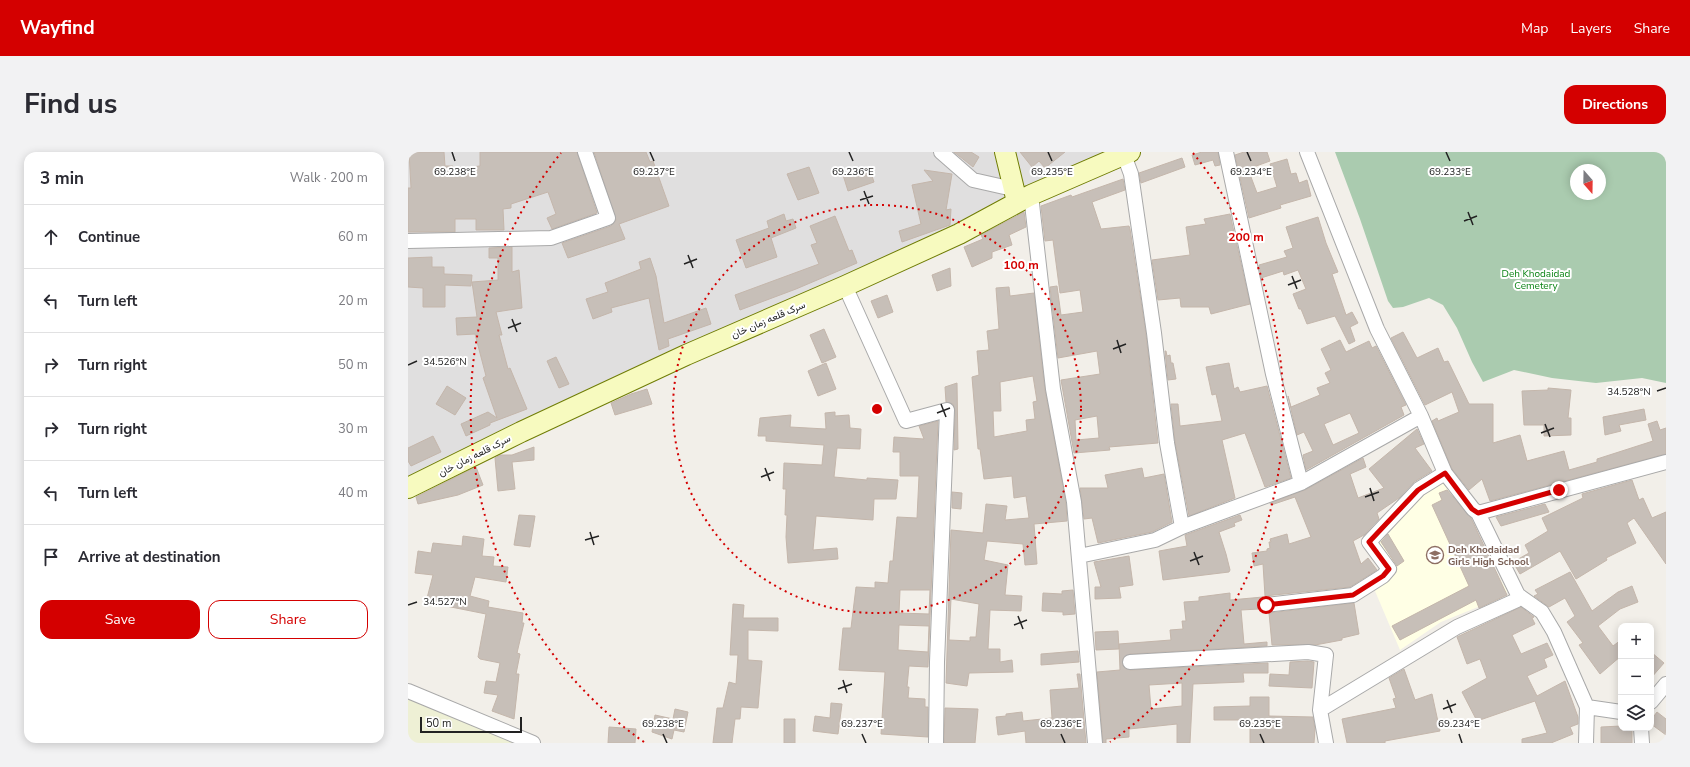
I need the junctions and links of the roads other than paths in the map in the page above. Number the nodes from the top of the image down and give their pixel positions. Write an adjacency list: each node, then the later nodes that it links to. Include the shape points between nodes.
1 (585, 152): 8 (street, via 608,218 551,238)
2 (941, 152): 7 (street, via 972,180)
3 (1005, 152): 7 (street)
4 (1226, 152): 13 (street, via 1273,374)
5 (1307, 152): 10 (street, via 1377,329)
6 (1127, 153): 7 (street, سرک قلعه زمان خان); 16 (street)
7 (1021, 196): 9 (street, سرک قلعه زمان خان, via 959,234); 17 (street, via 1074,502)
8 (408, 241)
9 (845, 286): 14 (street, سرک قلعه زمان خان, via 686,354); 29 (street, via 906,421 947,410)
10 (1421, 416): 12 (street); 13 (street)
11 (1666, 462): 15 (street)
12 (1445, 473): 15 (street, via 1472,509); 19 (street, via 1418,490 1369,542 1389,569 1383,576 1353,595)
13 (1301, 483): 16 (street)
14 (408, 488)
15 (1478, 513): 18 (street)
16 (1182, 527): 17 (street, via 1155,540)
17 (1079, 556): 30 (street)
18 (1518, 595): 24 (street, via 1542,612); 25 (street, via 1517,600 1457,627)
19 (1266, 605)
20 (1130, 662): 25 (street, via 1308,652 1326,655)
21 (1666, 684): 23 (street)
22 (408, 691): 28 (street)
23 (1654, 698)
24 (1587, 707): 26 (street); 32 (street)
25 (1320, 710): 31 (street)
26 (1618, 712)
27 (1641, 731): 33 (street)
28 (533, 743)
29 (936, 743)
30 (1095, 743)
31 (1326, 743)
32 (1586, 743)
33 (1642, 743)

